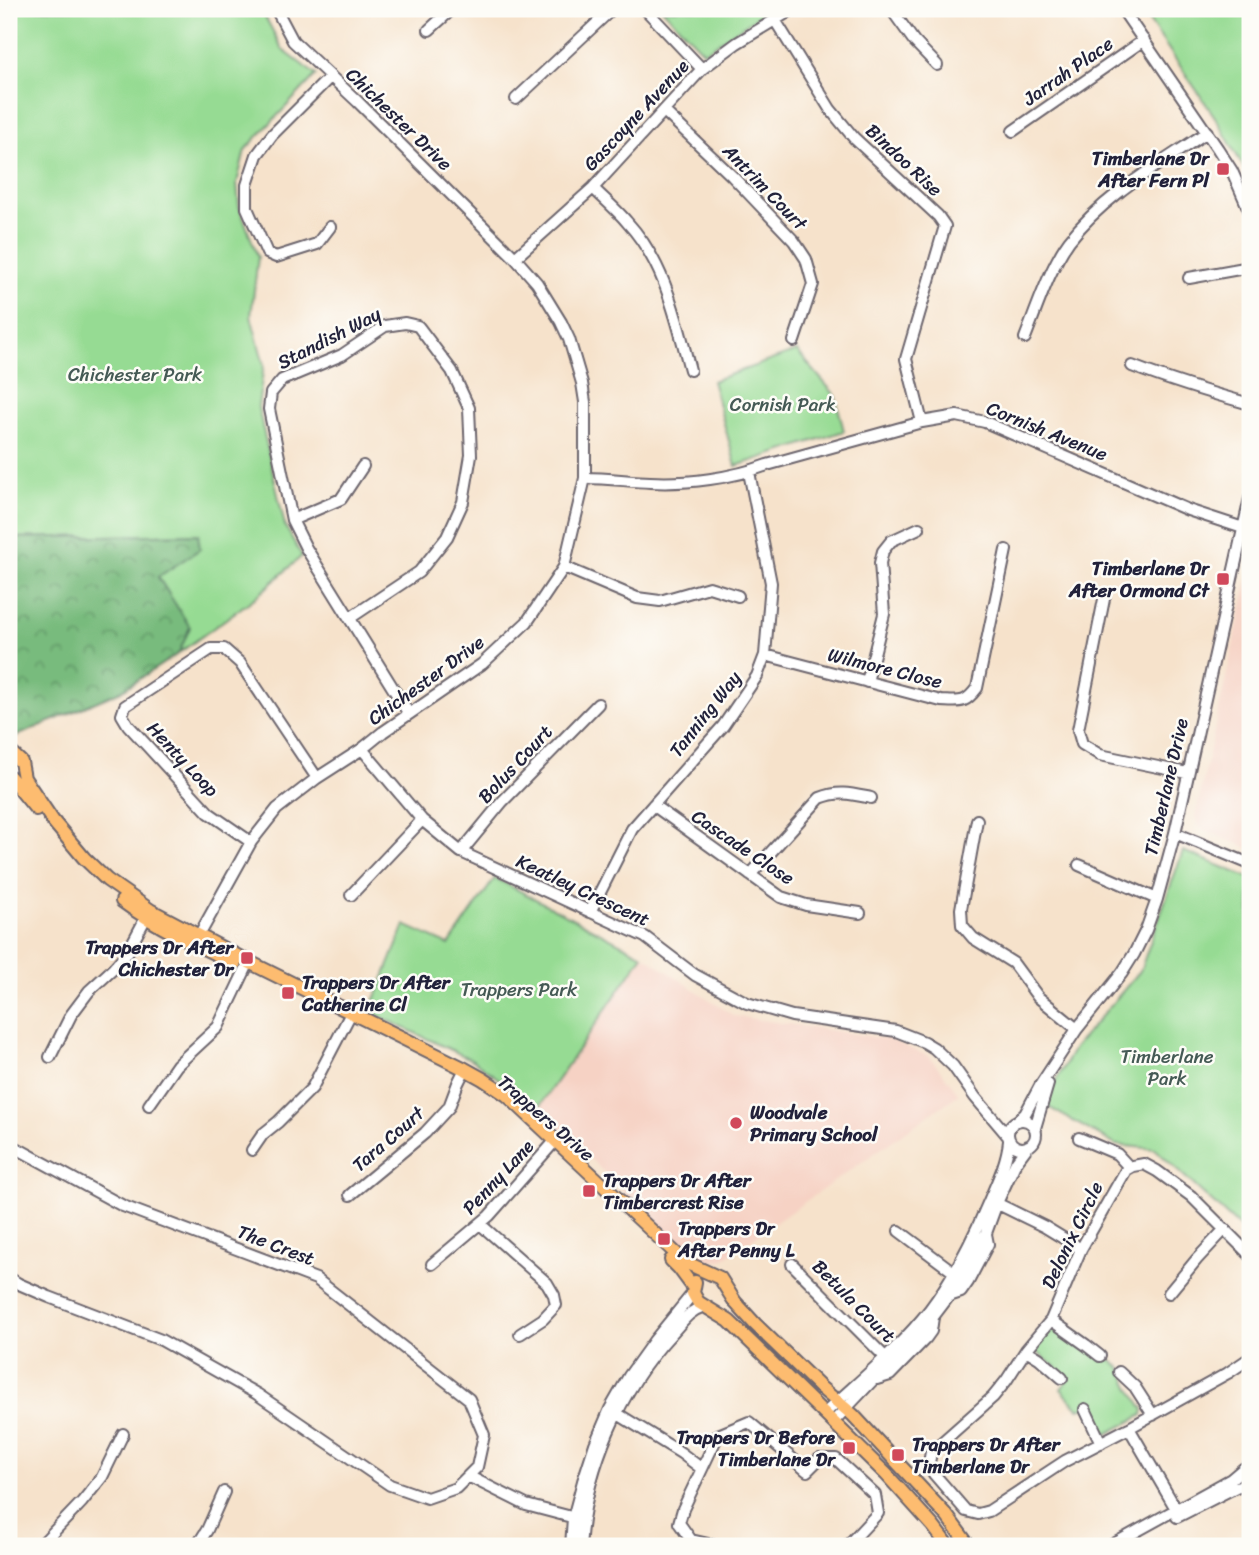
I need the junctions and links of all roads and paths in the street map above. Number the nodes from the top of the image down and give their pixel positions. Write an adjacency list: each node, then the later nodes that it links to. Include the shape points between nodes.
1 (276, 9): 13 (street, Chichester Drive, via 293,41)
2 (452, 9): 9 (street)
3 (612, 9): 14 (street)
4 (645, 9): 12 (street)
5 (793, 9): 8 (street, Gascoyne Avenue)
6 (891, 9): 11 (street)
7 (1122, 9): 10 (street)
8 (775, 20): 12 (street, Gascoyne Avenue); 29 (street, Bindoo Rise, via 830,109 945,226 906,359)
9 (429, 30)
10 (1144, 40): 16 (street, Jarrah Place); 17 (street)
11 (937, 65)
12 (702, 69): 15 (street, Gascoyne Avenue)
13 (330, 77): 20 (street, via 257,155 247,185 247,208 267,253 276,257 317,244); 21 (street, Chichester Drive)
14 (516, 99)
15 (664, 111): 18 (street, Gascoyne Avenue); 25 (street, Antrim Court, via 732,176 806,259 813,284)
16 (1013, 131)
17 (1207, 132): 19 (street, via 1232,171); 24 (street, via 1121,190 1069,242)
18 (593, 188): 21 (street, Gascoyne Avenue); 27 (street, via 648,249 666,285)
19 (1250, 212)
20 (330, 227)
21 (515, 258): 32 (street, Chichester Drive, via 552,305 578,365 585,402)
22 (1250, 267): 23 (street)
23 (1189, 278)
24 (1025, 338)
25 (794, 341)
26 (1132, 366): 28 (street)
27 (690, 370)
28 (1250, 404)
29 (922, 422): 31 (street, Cornish Avenue); 36 (street, Cornish Avenue, via 957,416 985,422 1188,510)
30 (363, 466): 34 (street, via 341,499)
31 (749, 472): 32 (street, Cornish Avenue, via 652,482); 42 (street, Tanning Way, via 771,583)
32 (585, 478): 38 (street, Chichester Drive)
33 (1250, 498): 36 (street, Timberlane Drive)
34 (292, 520): 41 (street, Standish Way); 41 (street, Standish Way, via 269,409 271,393 282,380 342,355 386,326 418,326 453,371 469,408 471,455 463,502 447,537 419,572)
35 (919, 528): 43 (street, via 891,541 883,551 884,614)
36 (1243, 528): 49 (street, Timberlane Drive)
37 (1006, 550): 43 (street, Wilmore Close, via 977,688 969,698 941,701)
38 (564, 567): 40 (street, via 637,598 660,601 709,587); 45 (street, Chichester Drive, via 527,622 482,664)
39 (1105, 594): 49 (street, via 1077,730 1082,744 1100,755)
40 (738, 596)
41 (350, 618): 45 (street, Standish Way)
42 (765, 656): 43 (street, Wilmore Close); 52 (street, Tanning Way, via 723,726)
43 (867, 682)
44 (598, 704): 57 (street, Bolus Court, via 502,802)
45 (409, 714): 46 (street, Chichester Drive)
46 (362, 749): 50 (street, Chichester Drive); 53 (street, Keatley Crescent)
47 (11, 755): 48 (main road, Trappers Drive, via 20,762)
48 (13, 774): 65 (main road, Trappers Drive, via 24,778 84,858)
49 (1187, 774): 55 (street, Timberlane Drive)
50 (317, 778): 56 (street, Chichester Drive, via 277,809); 56 (street, Henty Loop, via 240,663 224,649 212,649 125,706 122,715 128,725 209,813)
51 (871, 798): 60 (street, via 847,793 820,798)
52 (653, 805): 60 (street, Cascade Close); 63 (street, Tanning Way, via 632,829)
53 (422, 820): 57 (street, Keatley Crescent); 61 (street)
54 (977, 820): 69 (street, via 962,925 973,938 1013,963 1038,997)
55 (1175, 834): 58 (street); 62 (street, Timberlane Drive)
56 (251, 842): 66 (street, Chichester Drive)
57 (461, 852): 63 (street, Keatley Crescent)
58 (1250, 864)
59 (1079, 865): 62 (street)
60 (750, 876): 64 (street, Cascade Close, via 781,897)
61 (351, 895)
62 (1157, 899): 69 (street, Timberlane Drive, via 1134,954)
63 (590, 912): 74 (street, Keatley Crescent, via 645,937 695,975 747,1003 792,1016 896,1031 924,1042 943,1055)
64 (860, 913)
65 (147, 914): 66 (main road, Trappers Drive); 70 (street, via 127,953 71,1015)
66 (197, 940): 67 (main road, Trappers Drive)
67 (247, 965): 68 (main road, Trappers Drive); 73 (street, via 218,1027 177,1065)
68 (350, 1016): 72 (main road, Trappers Drive); 82 (street, via 312,1088)
69 (1077, 1029): 71 (street, Timberlane Drive)
70 (50, 1057)
71 (1058, 1059): 75 (street, Timberlane Drive, via 1025,1114); 76 (street, Timberlane Drive)
72 (463, 1073): 79 (main road, Trappers Drive, via 483,1079 507,1095); 84 (street, Tara Court, via 449,1107 425,1133)
73 (149, 1105)
74 (990, 1115): 75 (street); 77 (street, Keatley Crescent)
75 (1016, 1121): 76 (street, via 1026,1120); 77 (street)
76 (1035, 1128): 81 (street, via 1036,1137)
77 (1008, 1138): 81 (street, via 1019,1148); 85 (street)
78 (1080, 1139): 83 (street, via 1117,1154)
79 (554, 1142): 86 (street, Penny Lane); 94 (main road, Trappers Drive, via 685,1262); 98 (main road, Trappers Drive, via 679,1268)
80 (9, 1144): 122 (street, The Crest, via 124,1206 316,1279 469,1399 484,1436 477,1467)
81 (1028, 1146): 85 (street)
82 (251, 1150)
83 (1129, 1167): 87 (street, via 1144,1164 1157,1171); 90 (street, Delonix Circle)
84 (350, 1195)
85 (993, 1202): 89 (street); 90 (street); 95 (street)
86 (480, 1224): 92 (street, Penny Lane); 104 (street, via 554,1294 556,1305 543,1320)
87 (1225, 1229): 91 (street); 99 (street)
88 (899, 1231): 95 (street)
89 (986, 1233): 95 (street); 100 (street, via 988,1244 968,1282 961,1292)
90 (1081, 1249): 103 (street, Delonix Circle)
91 (1250, 1255)
92 (432, 1264)
93 (792, 1264): 108 (street, Betula Court)
94 (710, 1274): 97 (main road, via 720,1278); 98 (main road, via 700,1277)
95 (958, 1275): 100 (street); 108 (street)
96 (9, 1278): 122 (street, via 161,1340 257,1394 390,1485 427,1498 456,1488)
97 (725, 1287): 101 (main road, via 720,1302); 112 (main road, via 755,1324)
98 (693, 1290): 101 (main road); 114 (street, via 629,1376)
99 (1169, 1293)
100 (949, 1296): 102 (street)
101 (705, 1306): 114 (street, via 694,1309 660,1346); 116 (main road, via 729,1321)
102 (933, 1317): 108 (street); 111 (street, via 931,1331 906,1359 890,1375)
103 (1051, 1320): 105 (street, Delonix Circle); 106 (street)
104 (520, 1334)
105 (1026, 1350): 110 (street); 119 (street, Delonix Circle, via 993,1397 931,1452 934,1474 966,1511 978,1514)
106 (1100, 1356)
107 (1250, 1358): 115 (street, Delonix Circle)
108 (888, 1360): 111 (street); 112 (street)
109 (1119, 1372): 115 (street)
110 (1062, 1378)
111 (872, 1382): 112 (street)
112 (842, 1406): 116 (street); 134 (main road, via 899,1463)
113 (1086, 1409): 119 (street)
114 (613, 1412): 121 (street); 126 (street, via 595,1444)
115 (1153, 1415): 117 (street, Delonix Circle)
116 (829, 1418): 133 (main road, via 886,1474)
117 (1129, 1428): 119 (street, Delonix Circle); 125 (street)
118 (123, 1434): 127 (street, via 102,1477)
119 (1101, 1443)
120 (1247, 1464): 123 (street, via 1245,1476); 125 (street)
121 (702, 1469): 131 (street, via 679,1523 691,1540); 132 (street, via 718,1436 749,1422 807,1471 819,1458 836,1458 875,1495 878,1513)
122 (468, 1476): 126 (street, via 526,1505)
123 (1250, 1482): 125 (street)
124 (224, 1492): 128 (street)
125 (1178, 1513): 135 (street); 136 (street)
126 (577, 1519): 129 (street); 130 (street)
127 (40, 1546)
128 (197, 1546)
129 (571, 1546)
130 (580, 1546)
131 (717, 1546)
132 (847, 1546)
133 (948, 1546)
134 (969, 1546)
135 (1110, 1546)
136 (1121, 1546)

